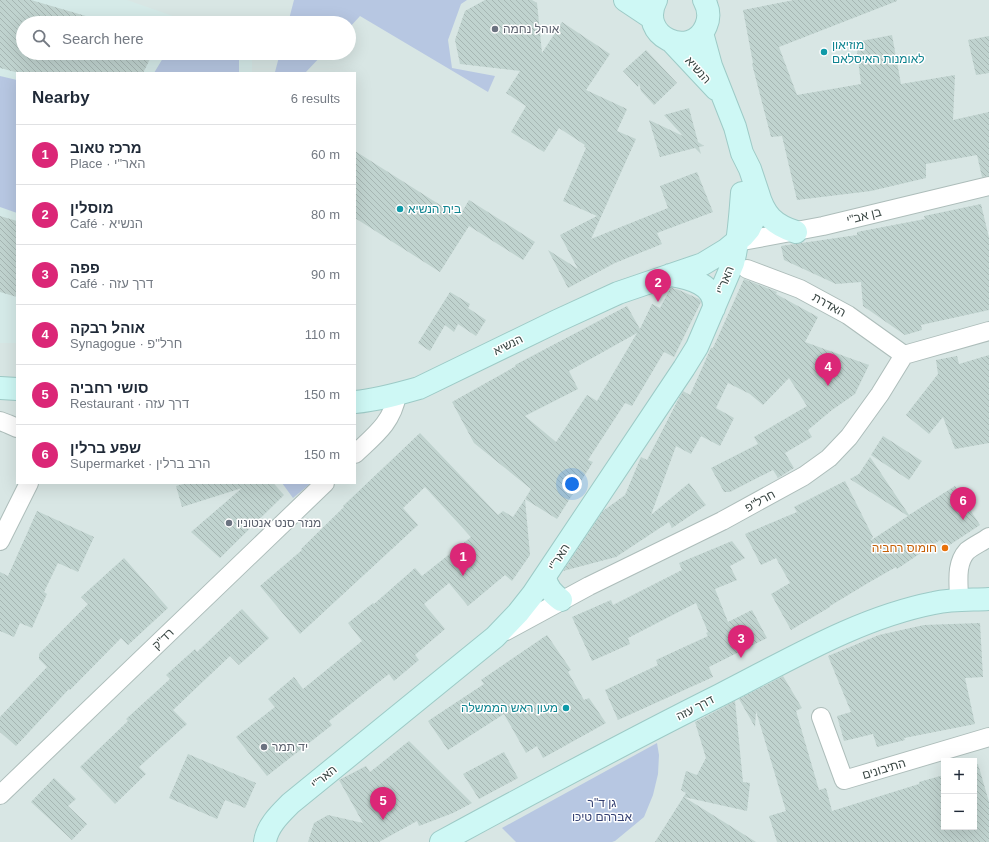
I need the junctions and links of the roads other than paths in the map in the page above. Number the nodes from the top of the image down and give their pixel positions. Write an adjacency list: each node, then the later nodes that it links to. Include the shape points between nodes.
1 (626, 0): 3 (street)
2 (711, 4): 4 (street)
3 (654, 9): 5 (street, הנשיא, via 657,31)
4 (702, 33): 5 (street, via 691,41); 6 (street, הנשיא)
5 (672, 42): 6 (street, הנשיא)
6 (723, 98): 8 (street, הנשיא, via 735,127)
7 (989, 186): 9 (street, בן אב"י)
8 (750, 193): 9 (street, via 770,218); 10 (street, האר"י); 11 (street, הנשיא)
9 (796, 232): 10 (street, בן אב"י)
10 (738, 242): 11 (street, הנשיא); 13 (street, הנשיא, via 708,261); 15 (street, האר"י)
11 (710, 249): 14 (street, הנשיא, via 648,275)
12 (747, 269): 17 (street, האדרת, via 800,289 848,315)
13 (670, 275): 14 (street, הנשיא); 15 (street, via 705,286 712,297)
14 (618, 293): 20 (street, הנשיא, via 419,388)
15 (714, 308): 29 (street, האר"י, via 697,347 684,368)
16 (989, 331): 17 (street)
17 (904, 355): 30 (street, חרל"פ, via 849,437 829,458 804,476 722,521)
18 (0, 388): 19 (street)
19 (16, 388)
20 (397, 395): 21 (street, הנשיא); 24 (street, via 390,418)
21 (356, 402)
22 (0, 421): 23 (street)
23 (16, 428)
24 (356, 453)
25 (28, 484): 28 (street)
26 (324, 484): 36 (street, רד"ק)
27 (989, 537): 31 (street, via 967,551 960,562)
28 (0, 540)
29 (546, 577): 30 (street, via 548,588); 33 (street, האר"י)
30 (561, 600): 33 (street, חרל"פ)
31 (959, 600): 32 (street, דרך עזה); 38 (street, דרך עזה, via 936,602 879,618 793,657)
32 (986, 602)
33 (495, 637): 37 (street, האר"י, via 291,804 269,829)
34 (821, 717): 35 (street, התיבונים, via 844,780)
35 (989, 737)
36 (0, 795)
37 (265, 842)
38 (441, 842)

